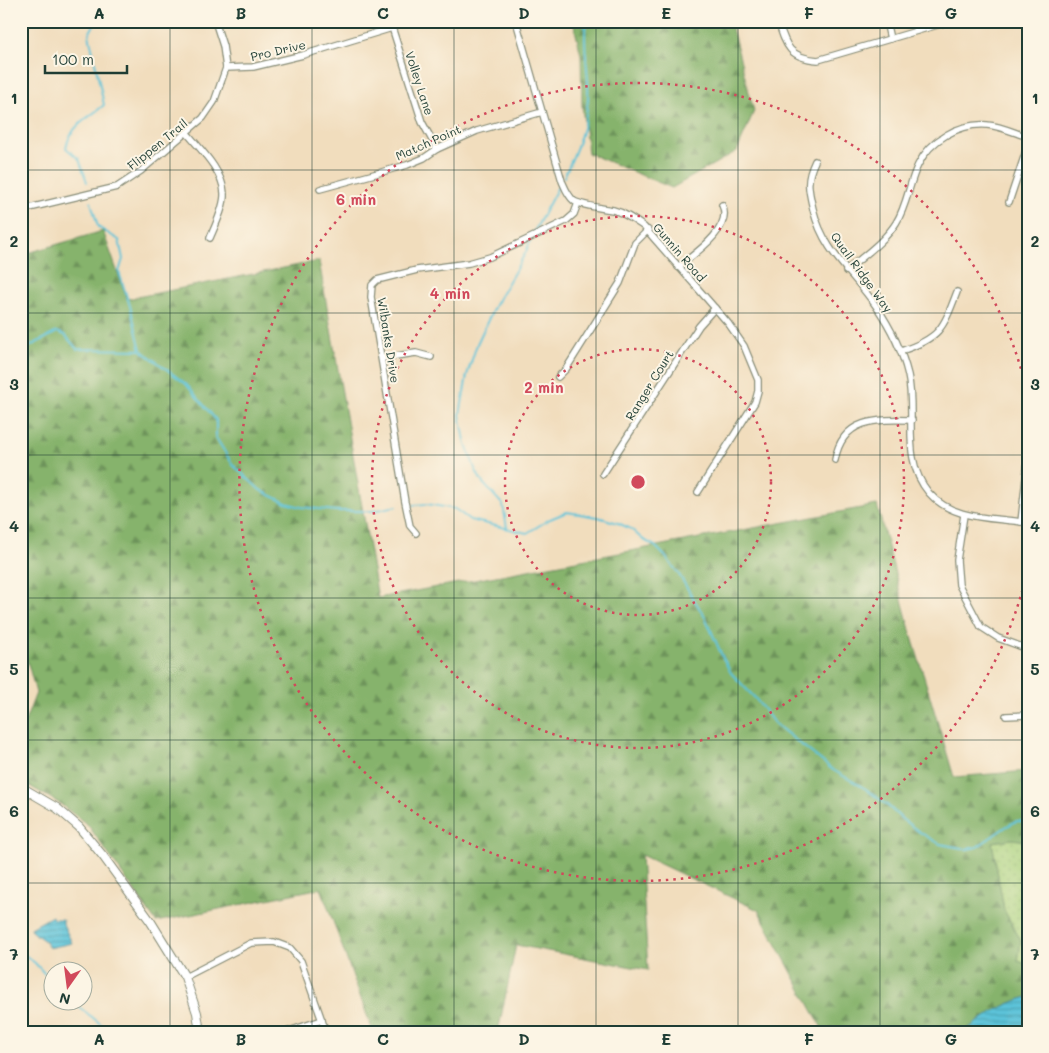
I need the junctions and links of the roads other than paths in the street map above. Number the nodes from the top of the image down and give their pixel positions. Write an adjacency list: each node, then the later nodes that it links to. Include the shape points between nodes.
1 (214, 21): 11 (street, Flippen Trail, via 224,46)
2 (390, 21): 8 (street, Volley Lane)
3 (516, 21): 12 (street)
4 (778, 21): 10 (street, via 786,44 794,54 806,59 818,60)
5 (886, 21): 10 (street)
6 (914, 21): 9 (street)
7 (951, 21): 9 (street)
8 (392, 28): 11 (street, Pro Drive, via 303,55 253,67); 16 (street, Volley Lane, via 422,122)
9 (916, 31): 10 (street)
10 (890, 39)
11 (226, 68): 13 (street, Flippen Trail, via 214,102)
12 (542, 112): 16 (street, Match Point, via 477,131); 20 (street, via 562,181 572,200)
13 (188, 133): 22 (street, Flippen Trail, via 117,187); 24 (street, via 217,170 224,193)
14 (1028, 137): 26 (street, via 986,125 958,129 940,139 918,166 898,221 889,234)
15 (1028, 145): 19 (street)
16 (437, 148): 18 (street, Match Point, via 407,165)
17 (815, 161): 26 (street, Quail Ridge Way, via 808,176 814,215 825,241)
18 (320, 189)
19 (1009, 202)
20 (578, 203): 23 (street, Gunnin Road, via 623,214); 31 (street, Wilbanks Drive, via 574,214 566,221 490,258 377,280 372,285 371,297)
21 (722, 205): 25 (street, via 723,221 716,235)
22 (21, 210)
23 (648, 230): 25 (street, Gunnin Road); 32 (street, via 635,243 620,283)
24 (210, 238)
25 (678, 266): 28 (street, Gunnin Road)
26 (846, 271): 29 (street, Quail Ridge Way, via 875,305)
27 (957, 292): 29 (street, via 940,330 932,338)
28 (715, 308): 36 (street, Ranger Court, via 699,326); 37 (street, Gunnin Road, via 744,346 758,380 758,391 755,402)
29 (901, 351): 33 (street, Quail Ridge Way, via 911,393)
30 (431, 357): 31 (street, via 416,353)
31 (382, 358): 41 (street, Wilbanks Drive, via 410,526)
32 (558, 377)
33 (912, 420): 34 (street, via 869,421 854,428 837,446); 38 (street, Quail Ridge Way, via 913,461 927,491 936,500)
34 (835, 460)
35 (1028, 460): 39 (street)
36 (603, 474)
37 (698, 492)
38 (964, 515): 39 (street, Quail Ridge Way); 42 (street, via 957,560 959,585 981,627 998,638)
39 (1021, 522): 40 (street, Quail Ridge Way)
40 (1028, 524)
41 (416, 533)
42 (1028, 649)
43 (1028, 715): 44 (street)
44 (1006, 716)
45 (21, 786): 46 (street, via 57,808 79,827 151,922)
46 (185, 977): 47 (street, via 251,943 274,942 290,948 301,961); 48 (street)
47 (322, 1020): 49 (street); 50 (street)
48 (200, 1032)
49 (286, 1032)
50 (326, 1032)

